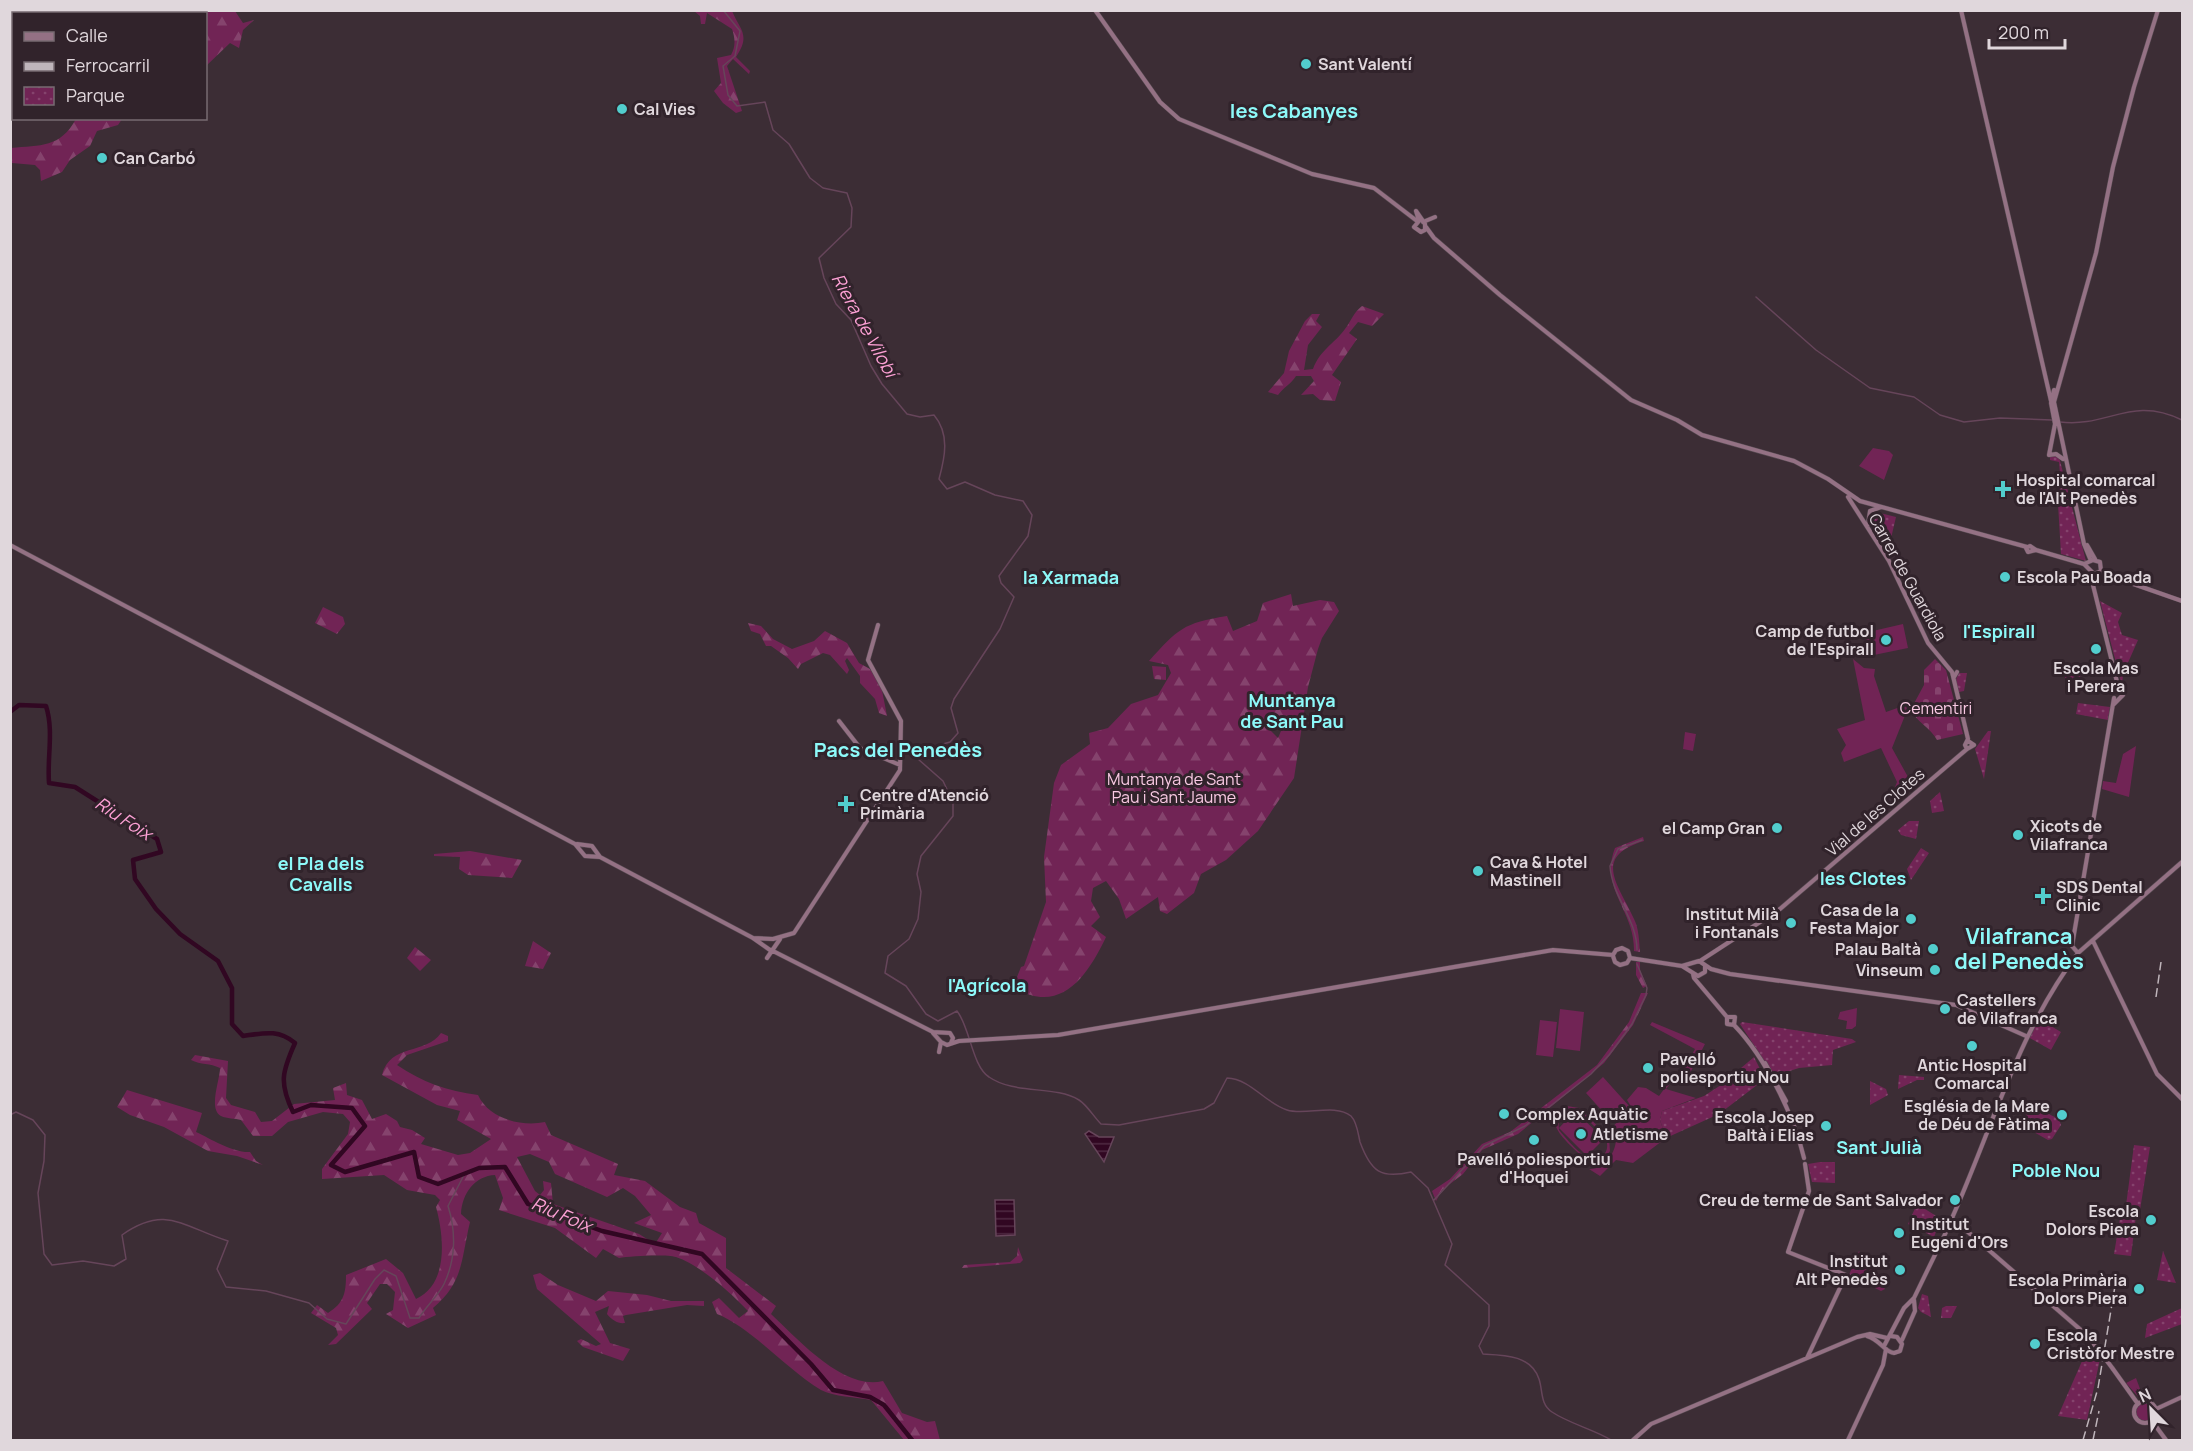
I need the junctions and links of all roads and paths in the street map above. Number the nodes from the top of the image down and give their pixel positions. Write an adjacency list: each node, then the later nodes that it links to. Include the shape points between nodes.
1 (1095, 10): 4 (street, via 1160,102 1179,118 1312,174 1374,188)
2 (1961, 10): 7 (street)
3 (2158, 10): 9 (street, via 2131,98 2096,253)
4 (1421, 223): 5 (street); 5 (street, via 1415,230); 6 (street)
5 (1421, 232): 6 (street)
6 (1434, 238): 18 (street, via 1631,400 1702,435 1794,461)
7 (2040, 350): 8 (street); 10 (street)
8 (2048, 383): 9 (street); 10 (street)
9 (2057, 385): 10 (street); 11 (street)
10 (2051, 392): 11 (street)
11 (2053, 401): 12 (street); 13 (street)
12 (2055, 424): 14 (street); 15 (street)
13 (2060, 434): 15 (street); 17 (street)
14 (2051, 445): 15 (street); 16 (street)
15 (2060, 445): 16 (street); 17 (street)
16 (2051, 454): 17 (street)
17 (2064, 458): 23 (street)
18 (1844, 492): 19 (street); 21 (street, Carrer de Guardiola)
19 (1863, 502): 20 (street); 21 (street, Carrer de Guardiola)
20 (1882, 507): 21 (street, via 1872,510); 23 (street)
21 (1866, 520): 31 (street, Carrer de Guardiola, via 1928,643 1953,674 1968,741 1974,745)
22 (10, 545): 33 (street)
23 (2089, 563): 24 (street, via 2101,564); 25 (street)
24 (2100, 571): 25 (street); 26 (street)
25 (2092, 574): 28 (street)
26 (2182, 602)
27 (878, 625): 32 (street, via 868,660 901,721)
28 (2118, 691): 29 (street); 29 (street, via 2122,697)
29 (2115, 700): 44 (street, via 2072,946)
30 (839, 721): 32 (street, via 853,743)
31 (1967, 749): 43 (street, Vial de les Clotes, via 1780,909)
32 (900, 765): 42 (street, via 899,773 794,933)
33 (576, 844): 34 (street); 35 (street)
34 (586, 845): 35 (street); 36 (street)
35 (582, 851): 37 (street)
36 (594, 851): 37 (street); 38 (street)
37 (591, 856): 38 (street)
38 (600, 857): 40 (street)
39 (2182, 862): 41 (street)
40 (753, 938): 42 (street); 42 (street)
41 (2093, 941): 44 (street); 60 (street, via 2145,1054 2158,1077)
42 (769, 945): 58 (street, via 933,1032)
43 (1711, 953): 47 (street, Vial de les Clotes); 49 (street, Vial de les Clotes)
44 (2078, 953): 57 (street)
45 (1613, 955): 46 (street, via 1623,948); 46 (street, via 1620,965); 59 (street, via 1553,950 1058,1035)
46 (1630, 958): 50 (street)
47 (1699, 961): 48 (street, Vial de les Clotes); 49 (street)
48 (1694, 963): 50 (street, Vial de les Clotes); 52 (street)
49 (1705, 965): 51 (street); 53 (street, Vial de les Clotes)
50 (1682, 966): 52 (street)
51 (1716, 971): 53 (street); 57 (street, via 1961,1007)
52 (1693, 975): 53 (street); 54 (street)
53 (1703, 975): 54 (street, Vial de les Clotes)
54 (1700, 985): 55 (street)
55 (1727, 1017): 56 (street, via 1733,1016); 56 (street, via 1727,1024)
56 (1735, 1024): 73 (street, via 1762,1059 1792,1119 1804,1158 1809,1191 1788,1252 1846,1275)
57 (2026, 1036): 61 (street)
58 (941, 1040): 59 (street); 59 (street, via 948,1032)
59 (952, 1041)
60 (2182, 1099)
61 (1953, 1219): 62 (street); 63 (street, via 1944,1220); 64 (street)
62 (1953, 1226): 63 (street); 64 (street)
63 (1948, 1228): 65 (street)
64 (1963, 1228): 76 (street, bridge, via 2082,1331)
65 (1914, 1298): 66 (street); 67 (street)
66 (1908, 1305): 67 (street); 69 (street)
67 (1914, 1308): 70 (street)
68 (1863, 1335): 69 (street); 71 (street, via 1881,1341); 73 (street)
69 (1889, 1337): 70 (street); 71 (street)
70 (1901, 1341): 72 (street, via 1901,1349)
71 (1885, 1348): 72 (street); 74 (street)
72 (1894, 1353): 74 (street)
73 (1806, 1358): 79 (street, via 1651,1424)
74 (1883, 1365): 80 (street)
75 (2182, 1397): 77 (street)
76 (2138, 1404): 77 (street, via 2149,1402); 78 (street, via 2134,1411 2138,1421)
77 (2156, 1409): 78 (street)
78 (2152, 1421): 81 (street)
79 (1633, 1440)
80 (1848, 1440)
81 (2166, 1440)

